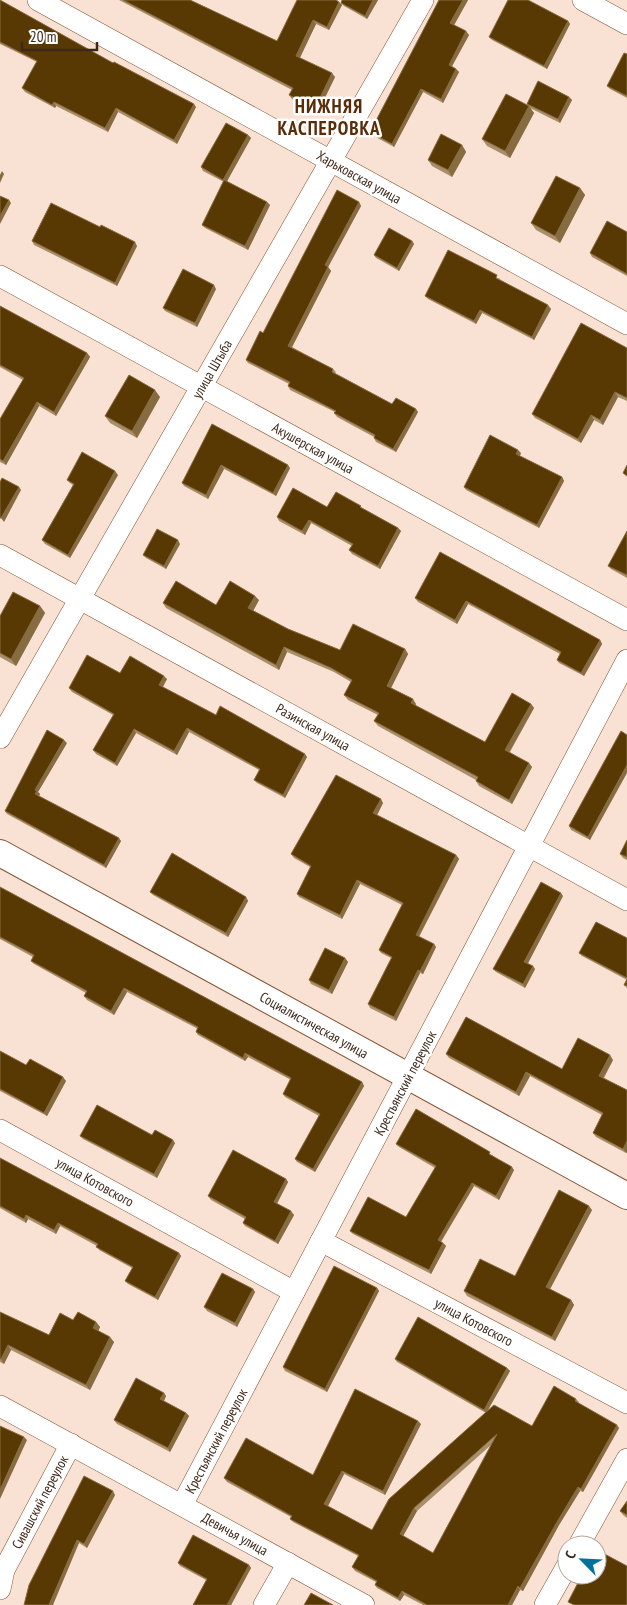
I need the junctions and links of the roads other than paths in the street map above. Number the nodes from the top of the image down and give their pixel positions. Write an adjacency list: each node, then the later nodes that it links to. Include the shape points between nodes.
1 (38, 0): 5 (street, Харьковская улица)
2 (424, 0): 5 (street, улица Штыба)
3 (583, 0): 4 (street)
4 (627, 24)
5 (331, 161): 7 (street, Харьковская улица); 8 (street, улица Штыба)
6 (0, 276): 8 (street, Акушерская улица)
7 (627, 324)
8 (202, 387): 10 (street, улица Штыба); 11 (street, Акушерская улица)
9 (0, 555): 10 (street, Разинская улица)
10 (81, 599): 13 (street, улица Штыба); 14 (street, Разинская улица)
11 (627, 620)
12 (627, 660): 14 (street, Крестьянский переулок)
13 (0, 738)
14 (529, 846): 16 (street, Разинская улица); 17 (street, Крестьянский переулок)
15 (0, 853): 17 (street, Социалистическая улица)
16 (627, 900)
17 (408, 1076): 19 (street, Социалистическая улица); 20 (street, Крестьянский переулок)
18 (0, 1130): 21 (street, улица Котовского)
19 (627, 1196)
20 (321, 1241): 21 (street, Крестьянский переулок); 22 (street, улица Котовского)
21 (294, 1292): 26 (street, Крестьянский переулок)
22 (627, 1403)
23 (0, 1406): 24 (street, Девичья улица)
24 (71, 1444): 26 (street, Девичья улица); 30 (street, Сивашский переулок, via 4,1570)
25 (627, 1459): 27 (street)
26 (182, 1505): 28 (street, Девичья улица)
27 (585, 1535)
28 (288, 1563): 31 (street); 32 (street, Девичья улица)
29 (557, 1584): 33 (street)
30 (0, 1589)
31 (264, 1605)
32 (364, 1605)
33 (545, 1605)

